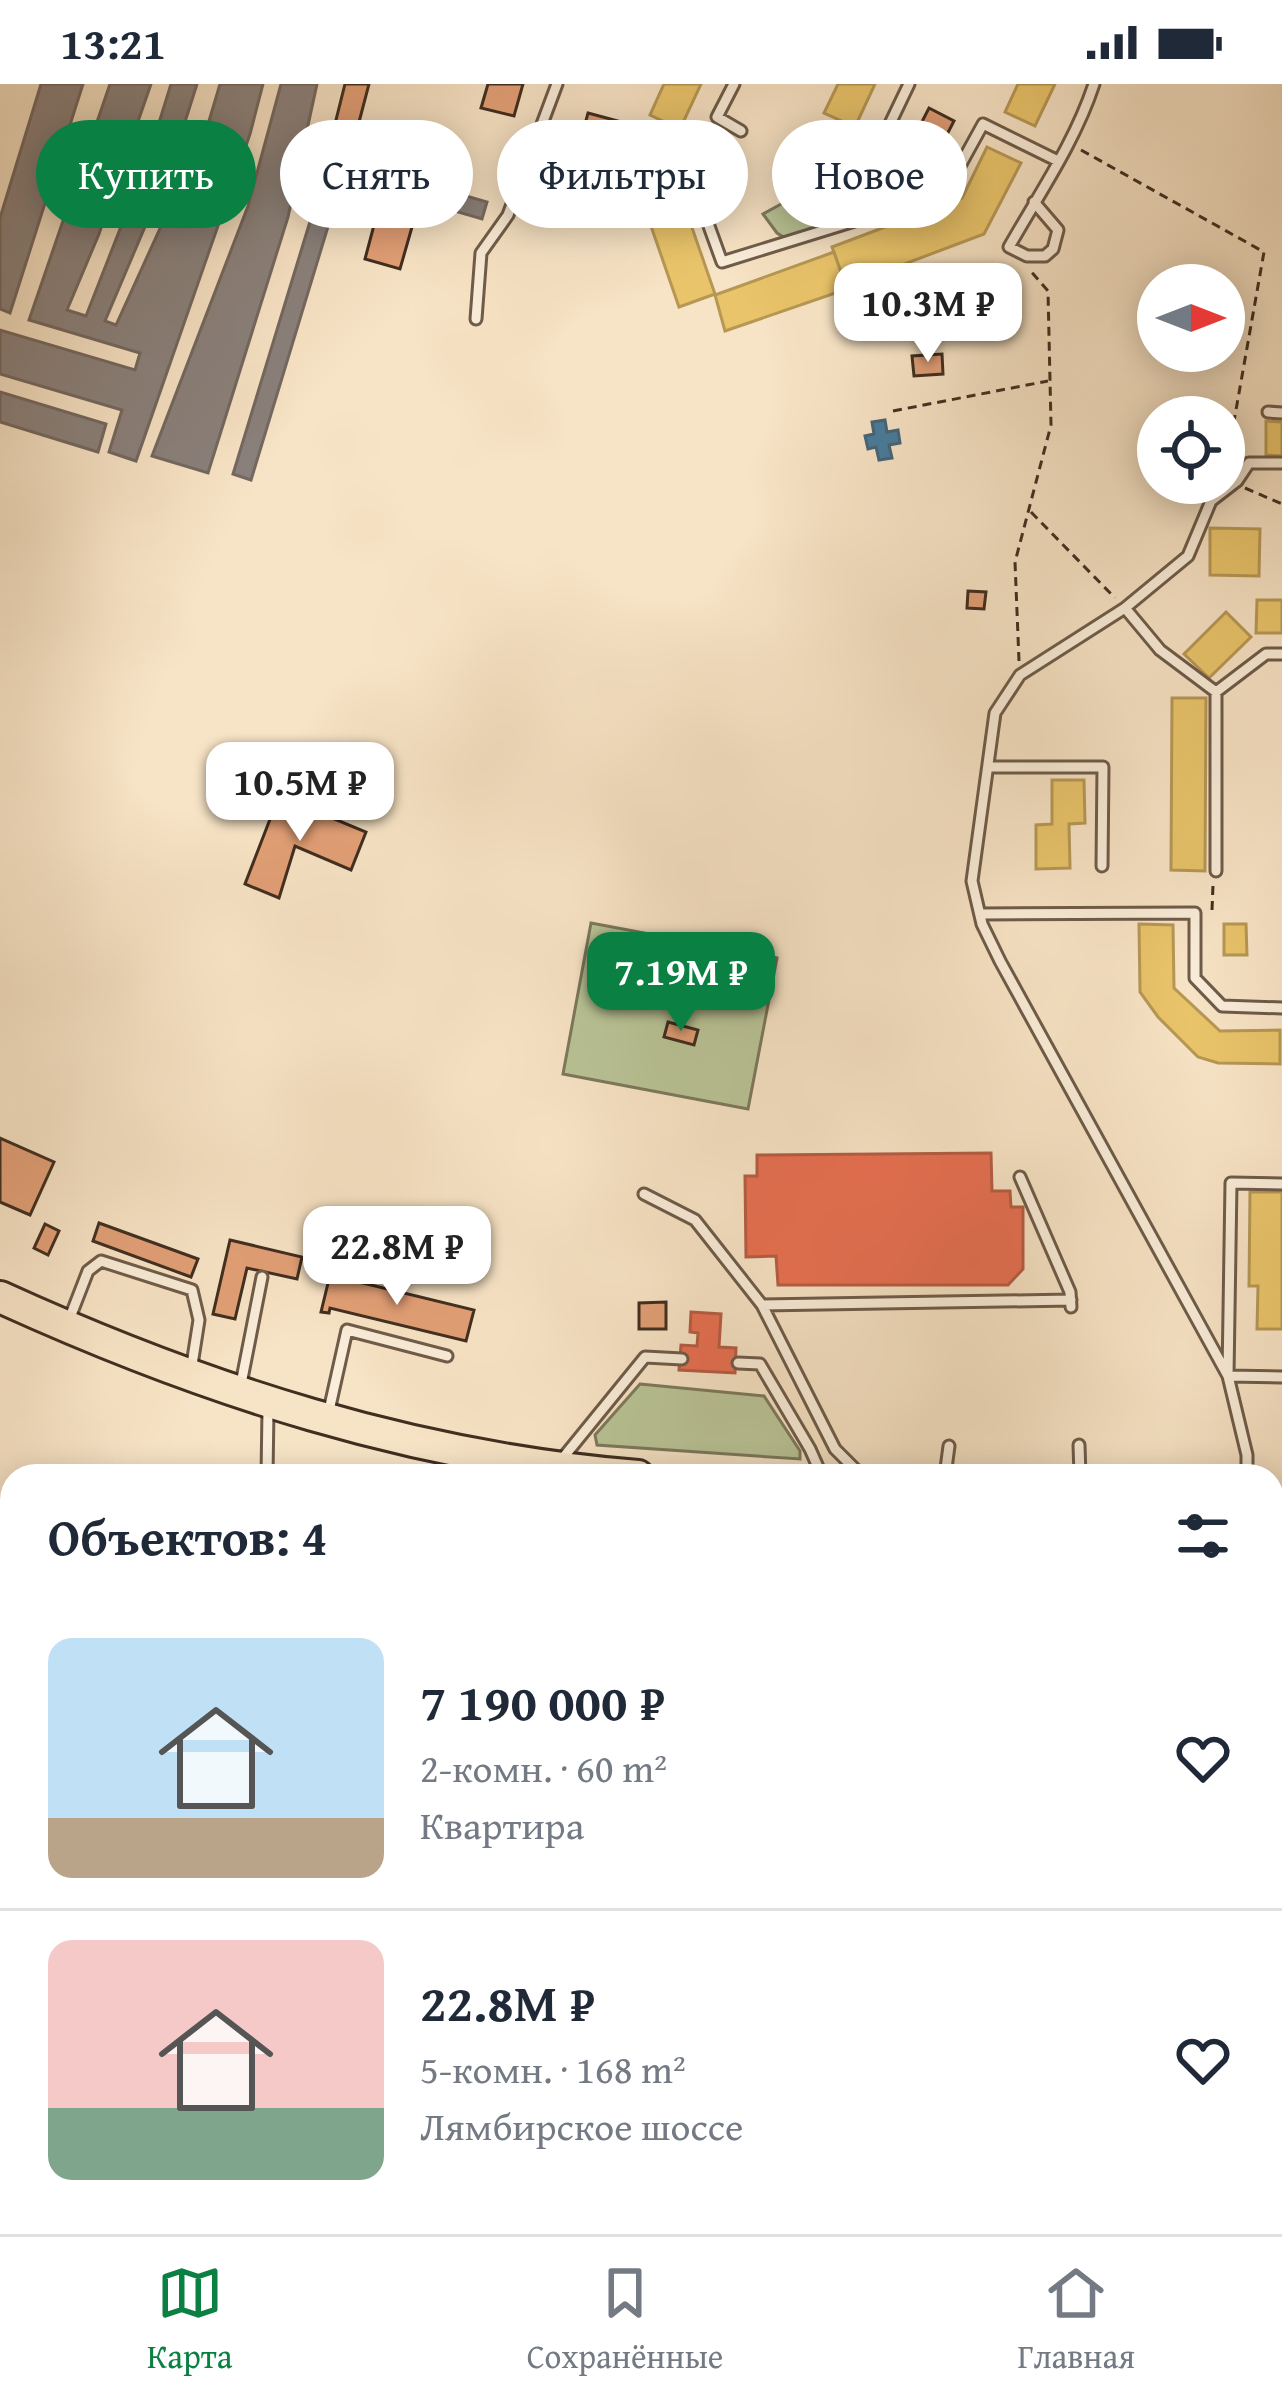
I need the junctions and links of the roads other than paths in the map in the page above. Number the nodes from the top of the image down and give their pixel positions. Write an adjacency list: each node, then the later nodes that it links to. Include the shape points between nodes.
1 (557, 84): 5 (lane)
2 (734, 84): 6 (lane)
3 (909, 84): 7 (lane)
4 (1094, 84): 8 (lane)
5 (545, 120)
6 (722, 120)
7 (892, 120)
8 (1058, 161): 9 (lane); 11 (lane, via 983,124 945,193 722,262)
9 (1034, 202): 9 (lane, via 1010,247 1045,256 1058,230)
10 (499, 228): 12 (lane, via 481,253)
11 (710, 228)
12 (476, 319)
13 (1268, 412): 14 (lane)
14 (1282, 413)
15 (1282, 463): 16 (lane, via 1249,464 1211,501 1188,556)
16 (1125, 608): 18 (lane, via 1160,650); 19 (lane, via 1020,675 995,713)
17 (1282, 654): 18 (lane, via 1267,654)
18 (1216, 692): 21 (lane)
19 (988, 766): 20 (lane, via 1103,767); 22 (lane, via 972,881)
20 (1102, 866)
21 (1216, 871)
22 (980, 914): 23 (lane, via 1195,913 1195,978 1222,1006); 34 (lane)
23 (1282, 1008)
24 (1020, 1177): 29 (lane, via 1071,1304)
25 (1282, 1184): 34 (lane, via 1231,1183)
26 (644, 1194): 29 (lane, via 695,1220)
27 (262, 1277): 37 (lane)
28 (0, 1297): 30 (main road)
29 (762, 1305): 45 (lane)
30 (67, 1328): 35 (main road); 35 (lane, via 88,1271 101,1261 192,1290 199,1319)
31 (446, 1356): 38 (lane, via 347,1330)
32 (682, 1359): 43 (lane, via 645,1357)
33 (738, 1363): 44 (lane, via 760,1364)
34 (1228, 1376): 36 (lane); 48 (lane)
35 (190, 1377): 37 (main road)
36 (1282, 1377)
37 (253, 1399): 38 (main road); 41 (lane)
38 (327, 1420): 42 (main road)
39 (1079, 1445): 47 (lane)
40 (950, 1447): 46 (lane)
41 (265, 1464)
42 (535, 1464)
43 (557, 1464)
44 (817, 1464)
45 (850, 1464)
46 (947, 1464)
47 (1080, 1464)
48 (1247, 1464)

